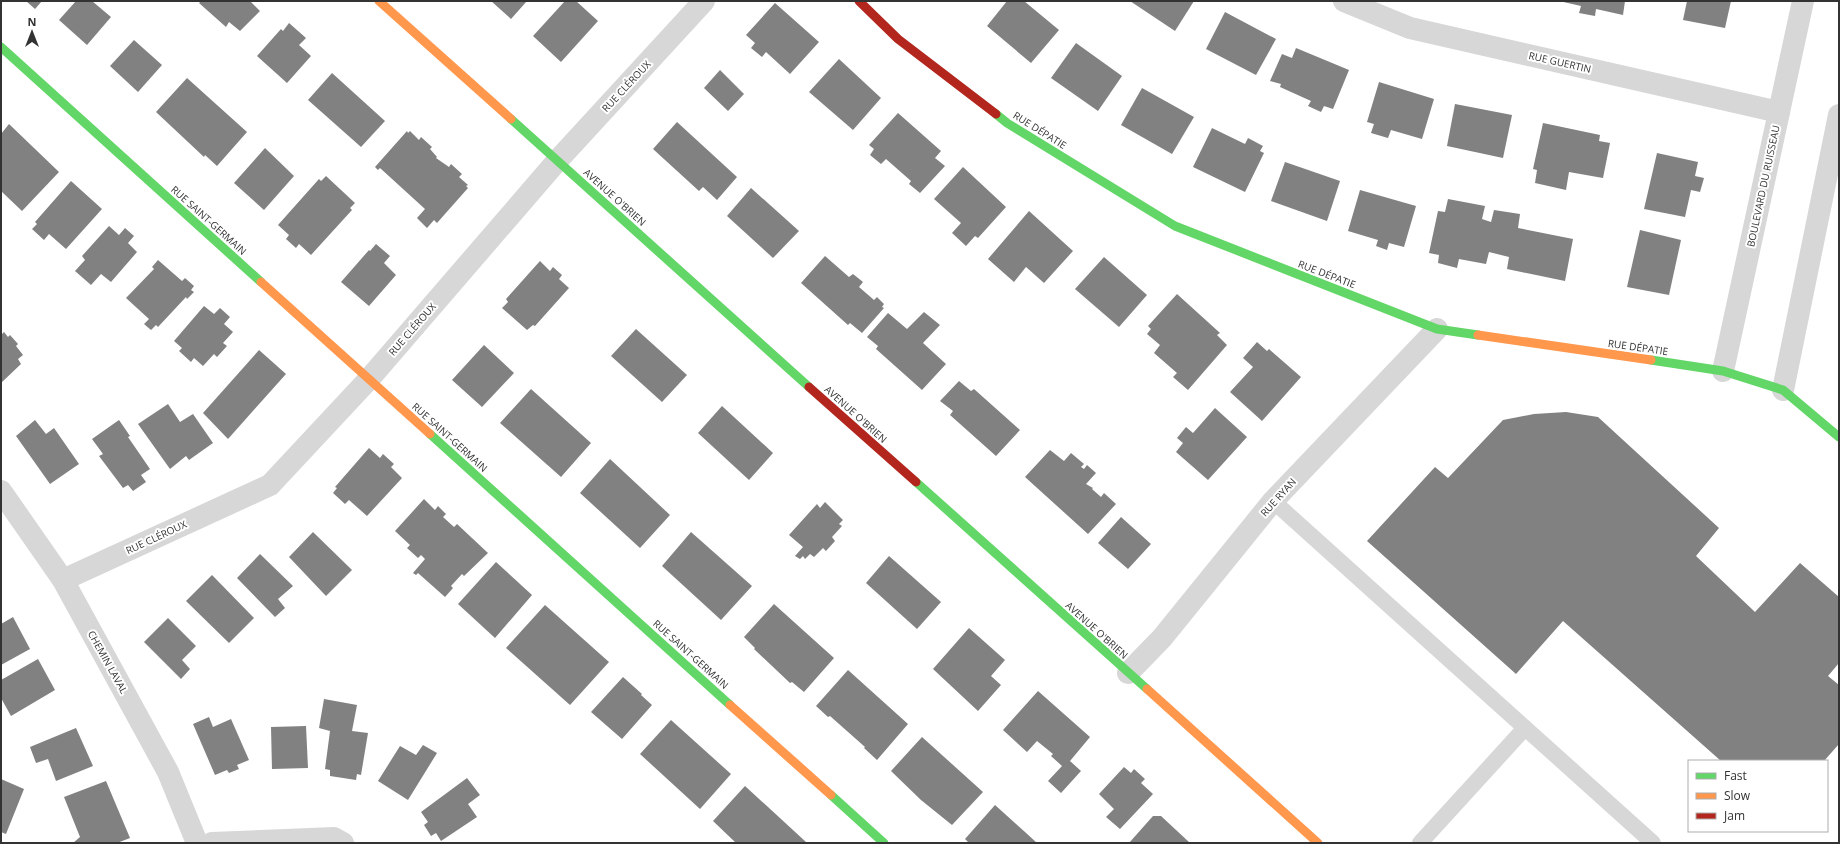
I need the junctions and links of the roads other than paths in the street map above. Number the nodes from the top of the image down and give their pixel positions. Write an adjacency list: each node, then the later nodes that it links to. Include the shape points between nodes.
1 (379, 1): 9 (street, AVENUE O'BRIEN)
2 (704, 1): 9 (street, RUE CLÉROUX)
3 (859, 1): 10 (street, RUE DÉPATIE, via 898,39 1008,123 1175,226)
4 (1344, 1): 7 (street, RUE GUERTIN, via 1410,28)
5 (1803, 1): 7 (street, BOULEVARD DU RUISSEAU)
6 (1, 47): 12 (street, RUE SAINT-GERMAIN)
7 (1779, 112): 11 (street, BOULEVARD DU RUISSEAU)
8 (1839, 115): 13 (street)
9 (557, 161): 12 (street, RUE CLÉROUX); 18 (street, AVENUE O'BRIEN)
10 (1437, 329): 11 (street, RUE DÉPATIE); 16 (street, RUE RYAN)
11 (1723, 371): 13 (street, RUE DÉPATIE)
12 (369, 379): 17 (street, RUE CLÉROUX, via 270,485); 23 (street, RUE SAINT-GERMAIN)
13 (1783, 390): 14 (street, RUE DÉPATIE)
14 (1839, 437)
15 (1, 491): 17 (street, CHEMIN LAVAL)
16 (1273, 501): 18 (street, RUE RYAN, via 1162,638); 19 (lane)
17 (63, 580): 20 (street, CHEMIN LAVAL, via 168,772)
18 (1128, 673): 24 (street, AVENUE O'BRIEN)
19 (1525, 728): 25 (lane); 26 (lane)
20 (197, 843)
21 (212, 843): 22 (street, via 334,838)
22 (343, 843)
23 (884, 843)
24 (1318, 843)
25 (1420, 843)
26 (1653, 843)

